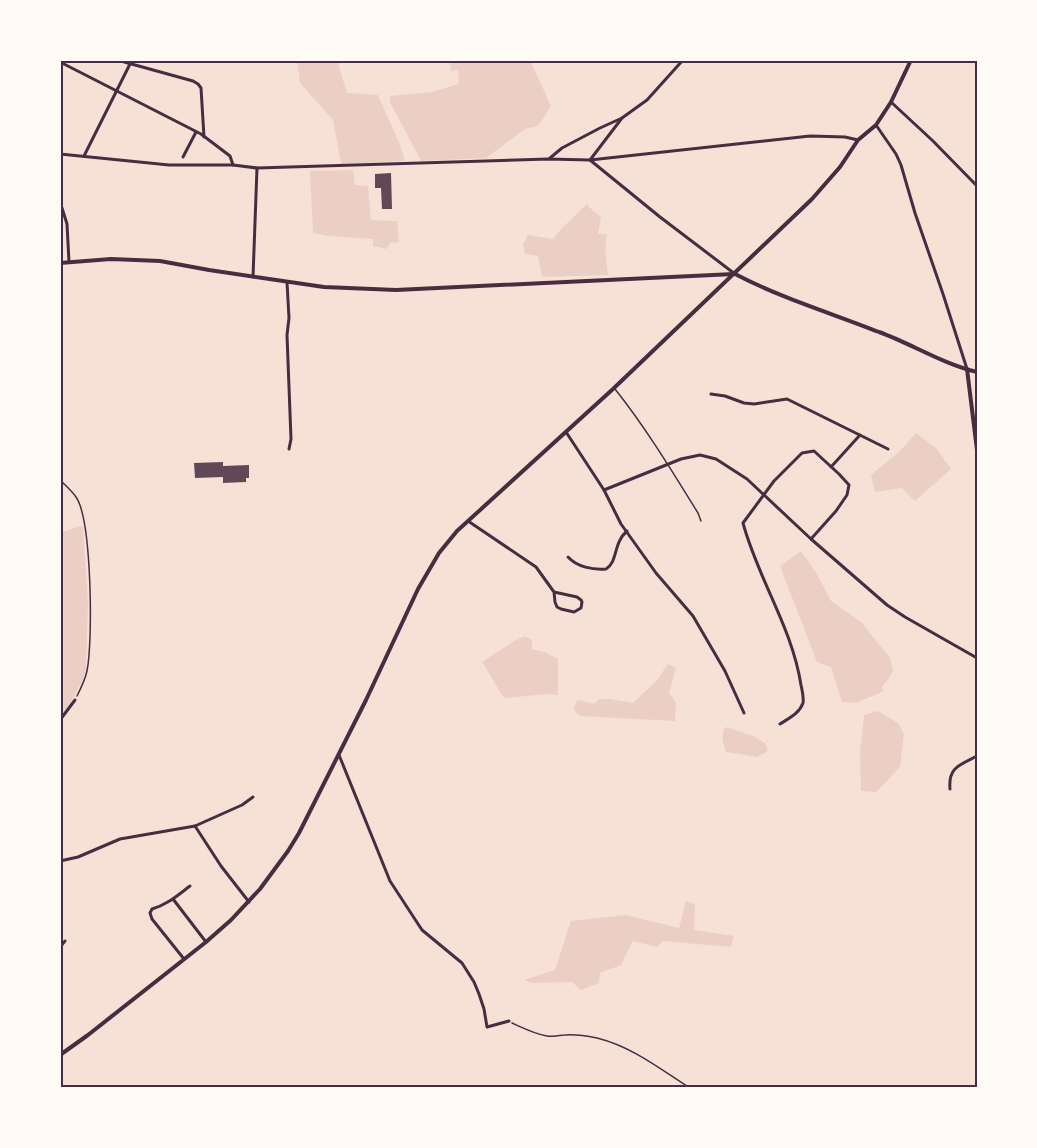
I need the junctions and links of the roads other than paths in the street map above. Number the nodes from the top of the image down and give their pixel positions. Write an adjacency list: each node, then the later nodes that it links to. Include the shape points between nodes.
1 (117, 60): 5 (street)
2 (683, 60): 8 (street, via 647,99)
3 (911, 60): 7 (street)
4 (60, 63): 6 (street)
5 (130, 64): 6 (street); 11 (street, via 198,84)
6 (116, 91): 10 (street); 14 (street)
7 (891, 102): 9 (street); 20 (street)
8 (622, 118): 16 (street); 17 (street)
9 (876, 125): 12 (street); 27 (street, via 901,165)
10 (196, 132): 11 (street); 15 (street)
11 (204, 137): 18 (street, via 230,156)
12 (858, 140): 17 (street, via 810,136); 24 (street, via 812,199)
13 (60, 154): 14 (street)
14 (84, 156): 18 (street, via 169,165)
15 (183, 157)
16 (548, 159): 17 (street); 19 (street)
17 (590, 160): 24 (street)
18 (233, 165): 19 (street)
19 (257, 168): 25 (street)
20 (977, 186)
21 (60, 208): 22 (street, via 67,224)
22 (69, 262): 23 (street); 25 (street, via 160,261)
23 (60, 263)
24 (735, 274): 26 (street, via 396,290); 27 (street); 29 (street)
25 (252, 277): 26 (street)
26 (287, 282): 33 (street)
27 (967, 369): 28 (street); 35 (street)
28 (977, 372)
29 (615, 387): 31 (street); 36 (lane)
30 (711, 394): 32 (street, via 754,404 788,399)
31 (566, 432): 38 (street); 40 (street)
32 (860, 435): 34 (street); 37 (street)
33 (289, 449)
34 (888, 449)
35 (977, 450)
36 (667, 464): 38 (street); 39 (street, via 700,455 716,459); 41 (lane)
37 (831, 467): 39 (street, via 814,451 802,453); 43 (street, via 849,485 848,495)
38 (604, 490): 42 (street)
39 (763, 495): 43 (street); 50 (street, via 743,524 789,635 804,701 797,714)
40 (468, 521): 45 (street, via 536,567); 51 (street, via 439,553 418,589)
41 (701, 521)
42 (627, 531): 44 (street, via 606,569 578,565); 48 (street, via 693,616)
43 (811, 539): 46 (street, via 894,611)
44 (568, 557)
45 (554, 592): 45 (street, via 579,598 581,609 574,612 559,608)
46 (977, 658)
47 (75, 700): 49 (street)
48 (744, 713)
49 (60, 720)
50 (780, 724)
51 (338, 753): 59 (street, via 299,833); 64 (street, via 390,881 422,930 462,963 479,994 487,1027)
52 (977, 756): 53 (street, via 954,769)
53 (950, 789)
54 (253, 797): 55 (street)
55 (195, 826): 56 (street, via 120,839); 59 (street)
56 (60, 861)
57 (190, 886): 58 (street)
58 (173, 899): 61 (street); 63 (street, via 150,913)
59 (249, 902): 61 (street)
60 (66, 941): 62 (street)
61 (206, 942): 63 (street)
62 (60, 947)
63 (184, 959): 65 (street)
64 (508, 1021)
65 (60, 1054)

